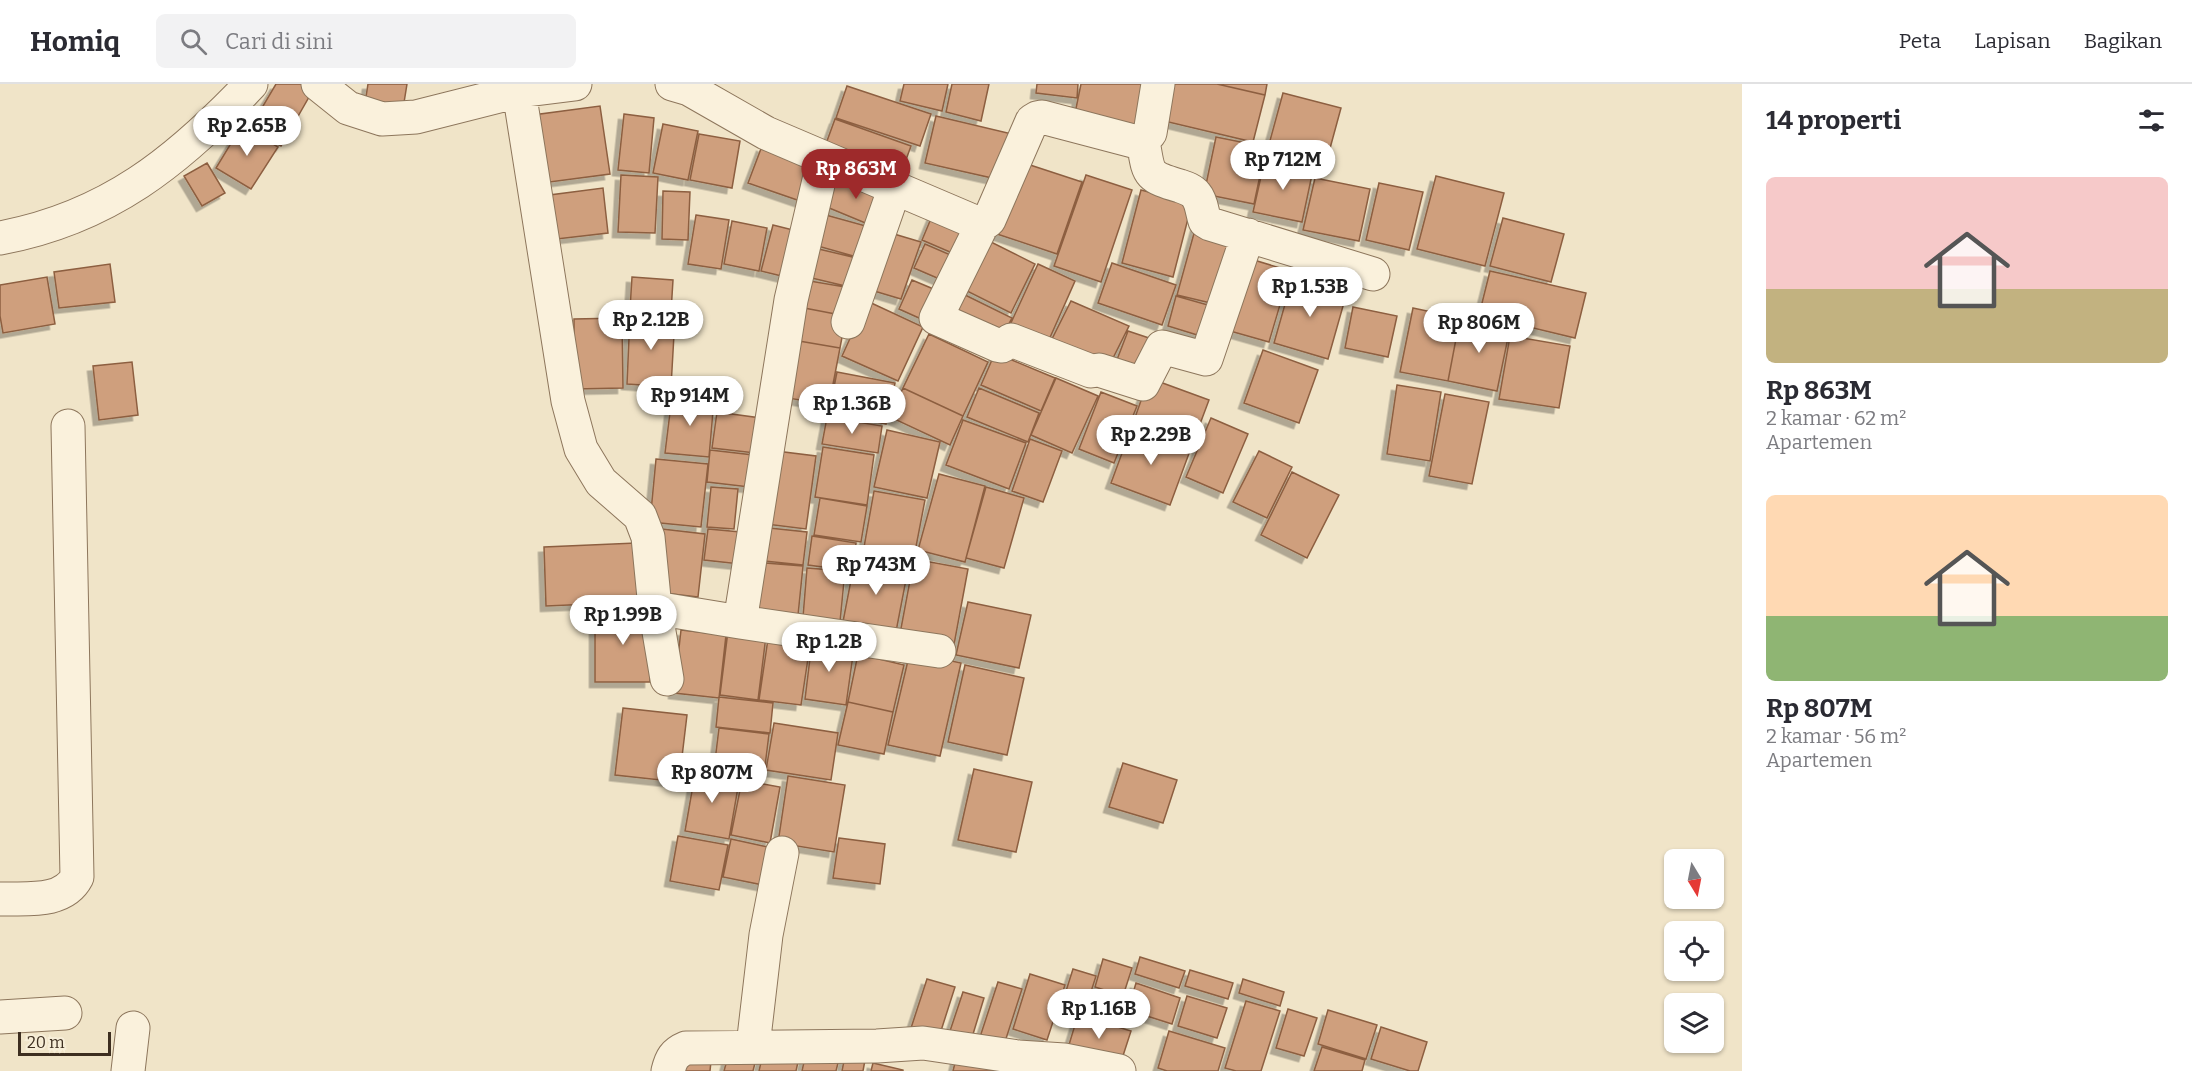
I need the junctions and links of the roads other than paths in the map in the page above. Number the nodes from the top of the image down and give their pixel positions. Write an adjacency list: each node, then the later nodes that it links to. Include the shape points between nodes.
1 (251, 84): 12 (street, via 191,144 106,203 60,222)
2 (318, 84): 6 (street, via 348,108 382,119 416,117)
3 (574, 84): 6 (street)
4 (672, 84): 8 (street, via 689,89 766,133)
5 (1158, 84): 7 (street, via 1150,134)
6 (519, 91): 16 (street, via 568,401 581,448 601,482 640,516 648,537)
7 (1143, 141): 10 (street, via 1037,118 1032,121 989,220); 11 (street, via 1147,167 1155,178 1190,189 1197,196 1205,221)
8 (824, 159): 9 (street); 17 (street, via 791,300)
9 (895, 187): 10 (street); 14 (street)
10 (982, 225): 11 (street, via 936,318 1000,346 1011,340 1091,371 1143,384 1162,347 1206,359)
11 (1248, 235): 13 (street)
12 (0, 238)
13 (1372, 274)
14 (848, 322)
15 (68, 426): 21 (street, via 77,877 62,893)
16 (656, 608): 17 (street); 19 (street)
17 (740, 622): 18 (street)
18 (939, 651)
19 (667, 679)
20 (782, 853): 25 (street, via 766,935)
21 (0, 900)
22 (65, 1013): 23 (street)
23 (0, 1017)
24 (133, 1028): 26 (street)
25 (753, 1046): 27 (street, via 686,1048 671,1058); 28 (street, via 923,1043 1018,1057 1064,1059)
26 (128, 1071)
27 (668, 1071)
28 (1119, 1071)

